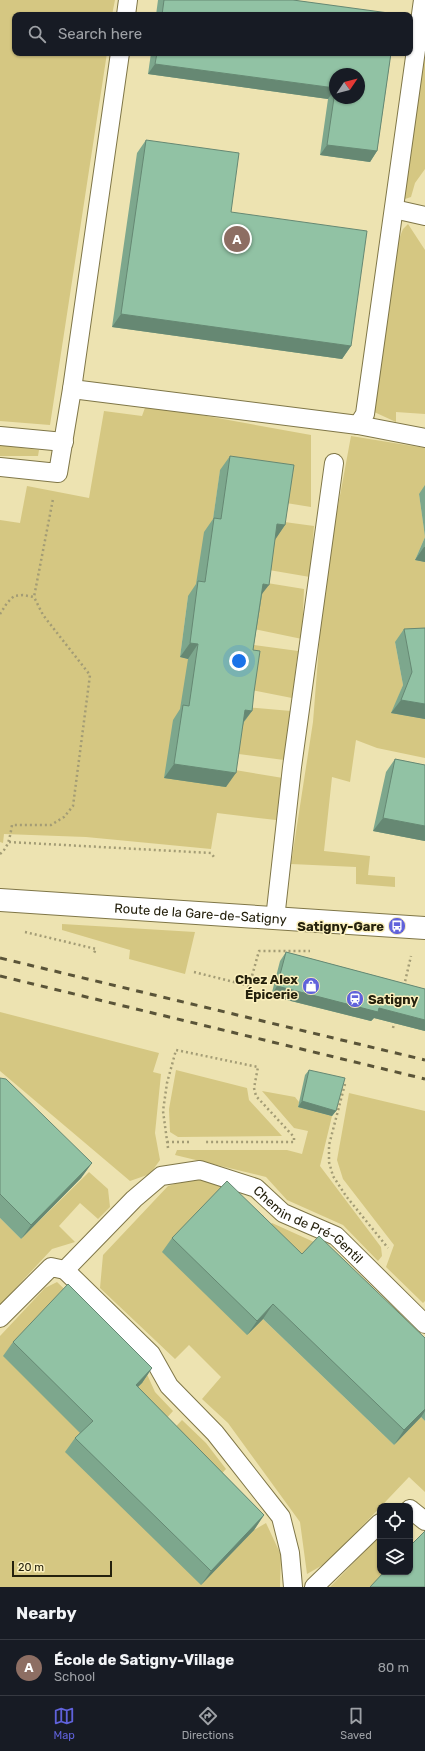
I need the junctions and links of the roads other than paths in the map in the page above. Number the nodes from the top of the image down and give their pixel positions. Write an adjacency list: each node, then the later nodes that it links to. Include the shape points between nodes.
1 (128, 0): 3 (lane)
2 (423, 0): 5 (lane)
3 (126, 12)
4 (120, 56): 7 (lane)
5 (394, 209): 6 (lane); 8 (lane, via 365,414)
6 (425, 216)
7 (72, 389): 8 (lane); 11 (lane)
8 (358, 425): 10 (lane)
9 (0, 436): 11 (lane)
10 (425, 438)
11 (64, 442): 13 (lane, via 58,473)
12 (334, 463): 15 (lane, via 292,767)
13 (0, 467)
14 (0, 900): 15 (street, Route de la Gare-de-Satigny)
15 (275, 919): 16 (street, Route de la Gare-de-Satigny)
16 (425, 928)
17 (65, 1270): 18 (lane, via 51,1267); 19 (lane, Chemin de Pré-Gentil, via 134,1199 161,1176 200,1170 256,1188 283,1213 336,1236); 23 (lane, via 150,1354 169,1386 215,1433 281,1517 290,1554)
18 (0, 1318)
19 (425, 1324)
20 (413, 1512): 21 (lane)
21 (425, 1522)
22 (377, 1526): 24 (lane)
23 (293, 1587)
24 (314, 1587)

